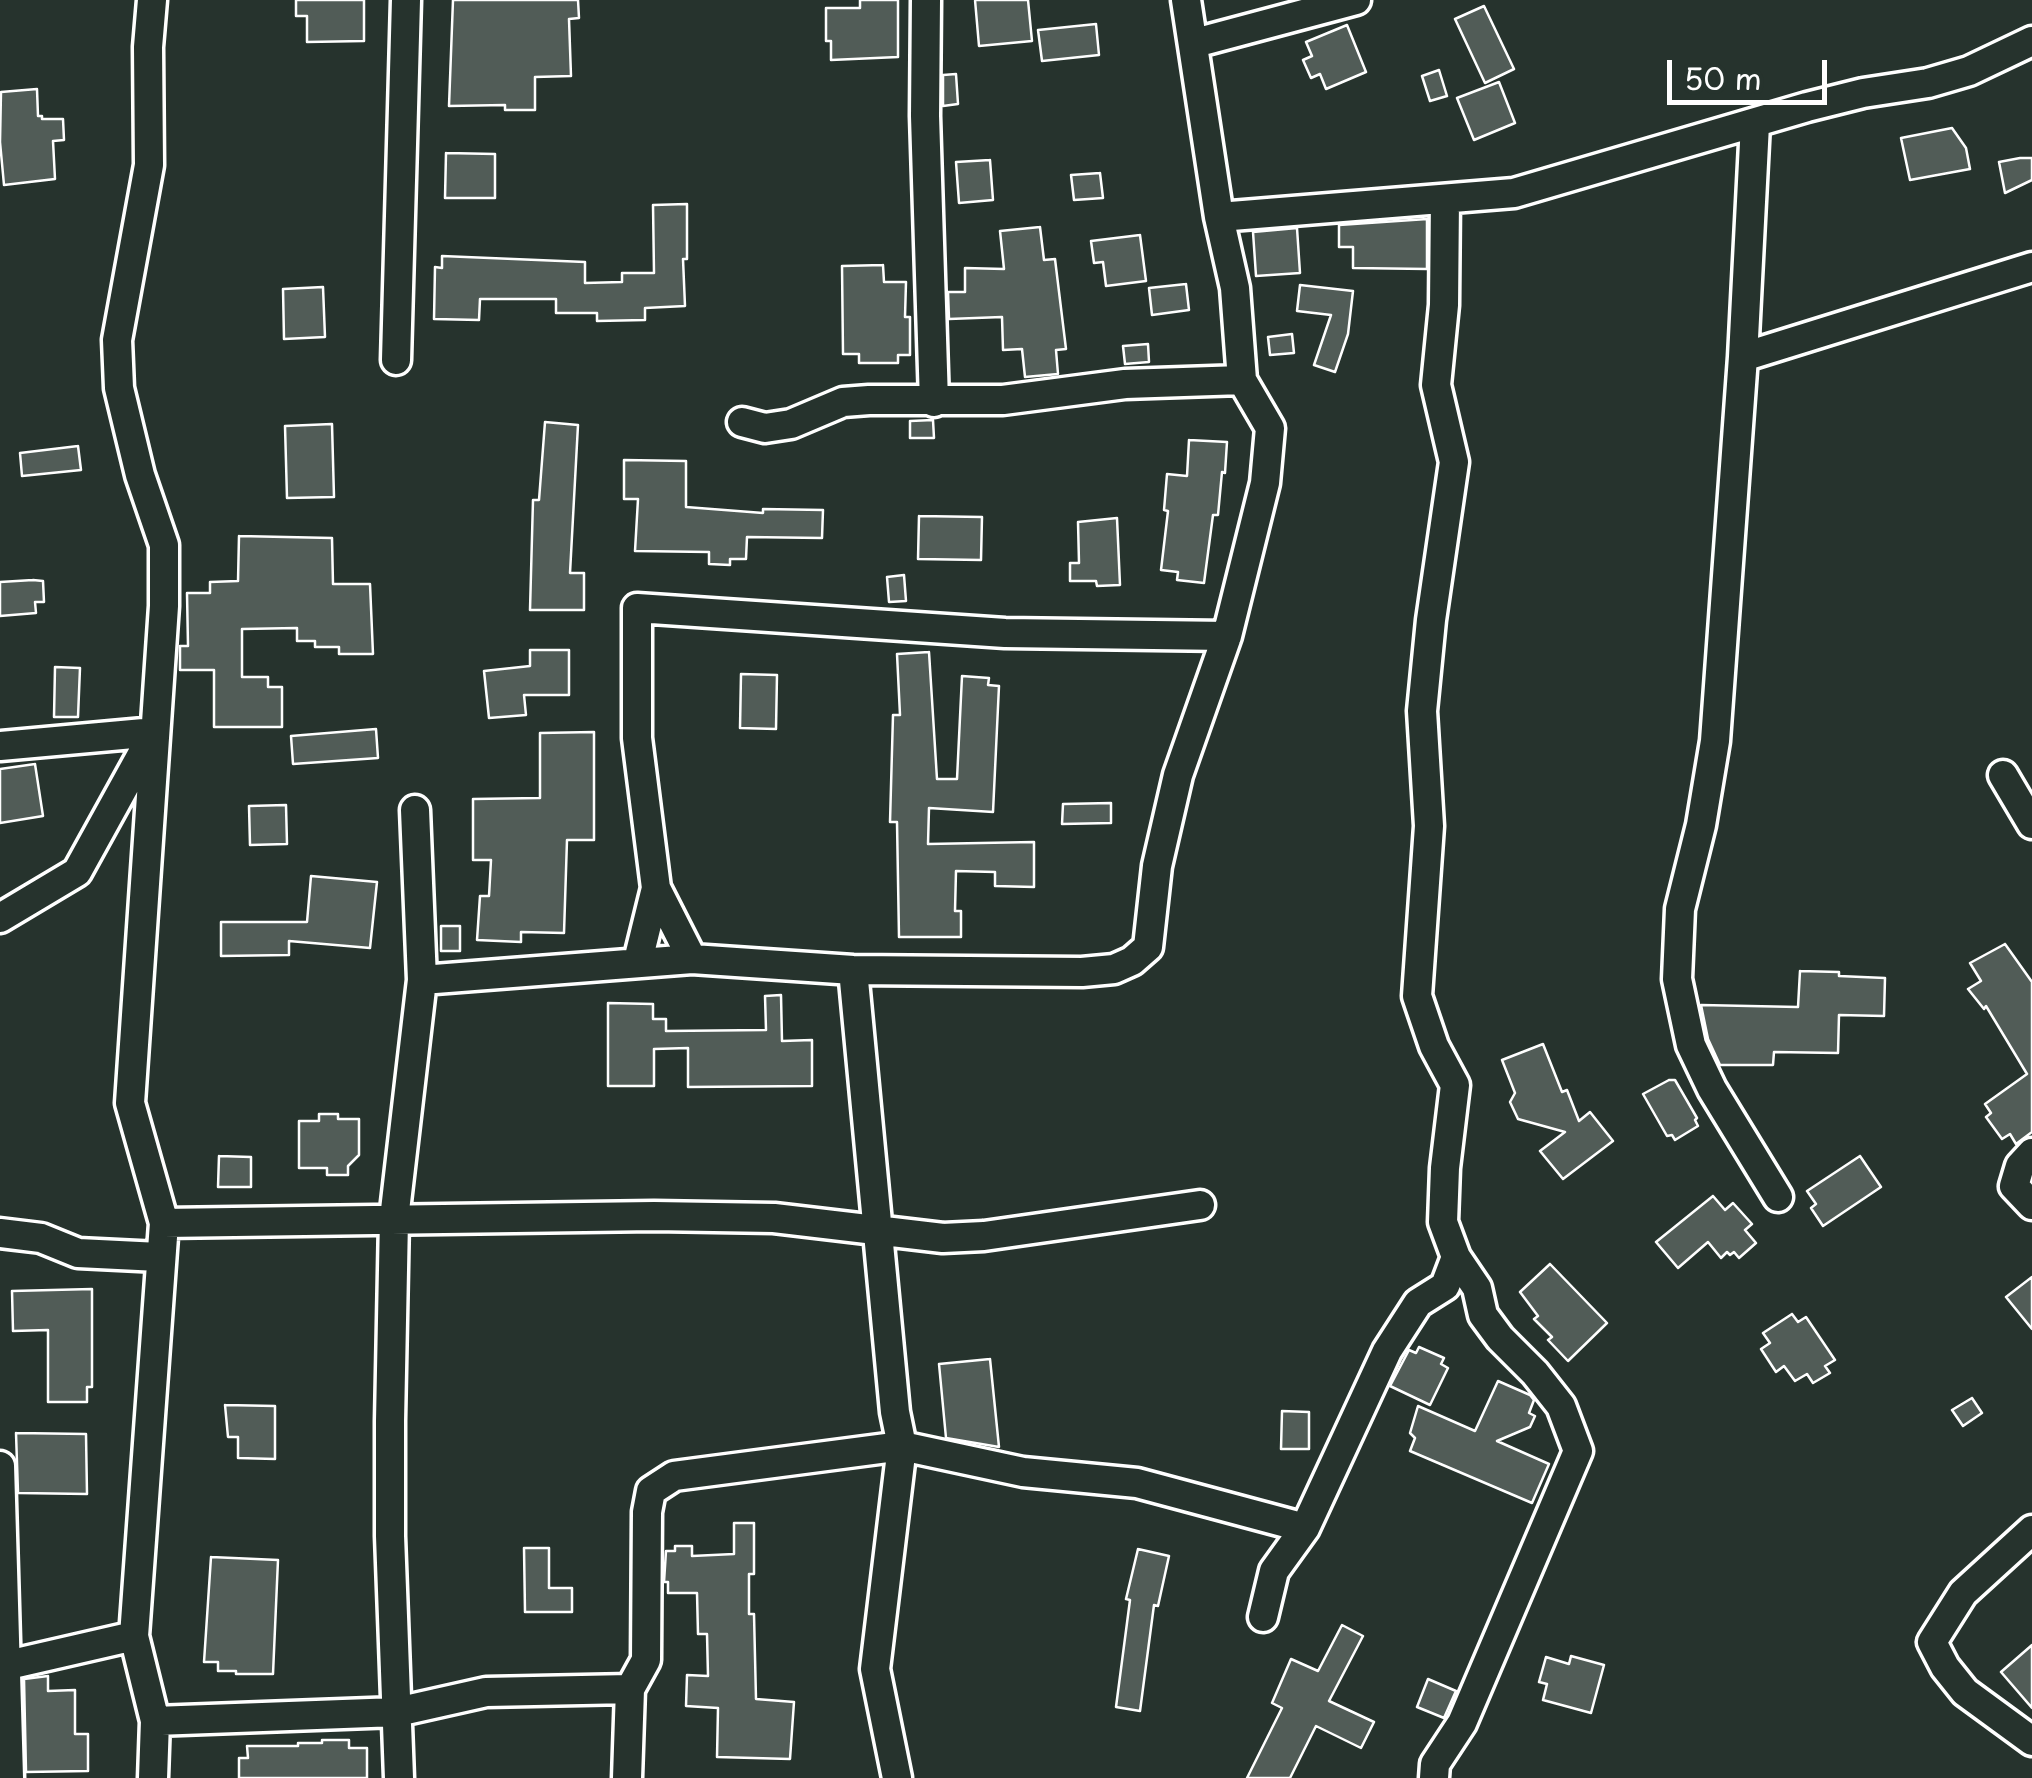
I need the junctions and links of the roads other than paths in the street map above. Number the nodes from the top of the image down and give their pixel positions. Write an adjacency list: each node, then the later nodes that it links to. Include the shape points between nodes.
1 (152, 0): 18 (street, via 149,165 117,340 120,388 164,546)
2 (406, 0): 13 (street)
3 (926, 0): 15 (street)
4 (1186, 0): 7 (street)
5 (1340, 2): 7 (street)
6 (2032, 41): 8 (street, via 1969,71)
7 (1194, 43): 10 (street)
8 (1755, 124): 9 (street, via 1514,193); 12 (street)
9 (1445, 199): 10 (street); 38 (street, via 1436,385 1454,462 1422,711 1429,826 1417,996 1455,1084 1443,1222)
10 (1218, 217): 14 (street, via 1235,288)
11 (2032, 267): 12 (street)
12 (1743, 357): 30 (street, via 1716,742 1680,910 1677,979 1691,1045)
13 (396, 360)
14 (1242, 380): 15 (street); 17 (street, via 1270,428 1264,483)
15 (934, 402): 16 (street, via 843,402 791,424 765,428)
16 (742, 422)
17 (1227, 636): 23 (street, via 1005,633 637,608 637,738); 27 (street, via 1178,775 1148,946 1132,961 1082,972)
18 (154, 732): 19 (street); 24 (street, via 77,872); 34 (street, via 130,1103)
19 (0, 746)
20 (2002, 774): 22 (street)
21 (416, 810): 28 (street)
22 (2032, 824)
23 (656, 888): 25 (street); 26 (street)
24 (0, 918)
25 (692, 958): 26 (street); 27 (street)
26 (638, 961): 28 (street)
27 (853, 970): 35 (street)
28 (422, 980): 33 (street)
29 (2032, 1153): 31 (street, via 2014,1186)
30 (1778, 1197)
31 (2032, 1204)
32 (1200, 1205): 35 (street, via 984,1236)
33 (394, 1219): 34 (street); 35 (street, via 774,1218); 47 (street, via 390,1517)
34 (164, 1222): 37 (street)
35 (877, 1231): 39 (street)
36 (0, 1234): 37 (street, via 41,1238 78,1253)
37 (160, 1257): 44 (street)
38 (1456, 1257): 41 (street, via 1445,1286 1418,1303 1387,1351); 55 (street, via 1477,1288 1484,1315 1561,1406 1578,1451)
39 (902, 1446): 41 (street, via 1023,1472 1137,1484); 46 (street, via 674,1476 651,1490 646,1660); 54 (street, via 875,1669)
40 (0, 1466): 45 (street)
41 (1305, 1528): 43 (street, via 1274,1571)
42 (2032, 1530): 49 (street, via 1963,1592 1932,1642 1966,1692)
43 (1263, 1617)
44 (134, 1636): 45 (street); 48 (street)
45 (8, 1664): 50 (street)
46 (630, 1689): 47 (street, via 486,1692); 53 (street)
47 (397, 1712): 48 (street); 52 (street)
48 (154, 1721): 51 (street)
49 (2032, 1741)
50 (9, 1778)
51 (153, 1778)
52 (399, 1778)
53 (627, 1778)
54 (897, 1778)
55 (1434, 1778)

